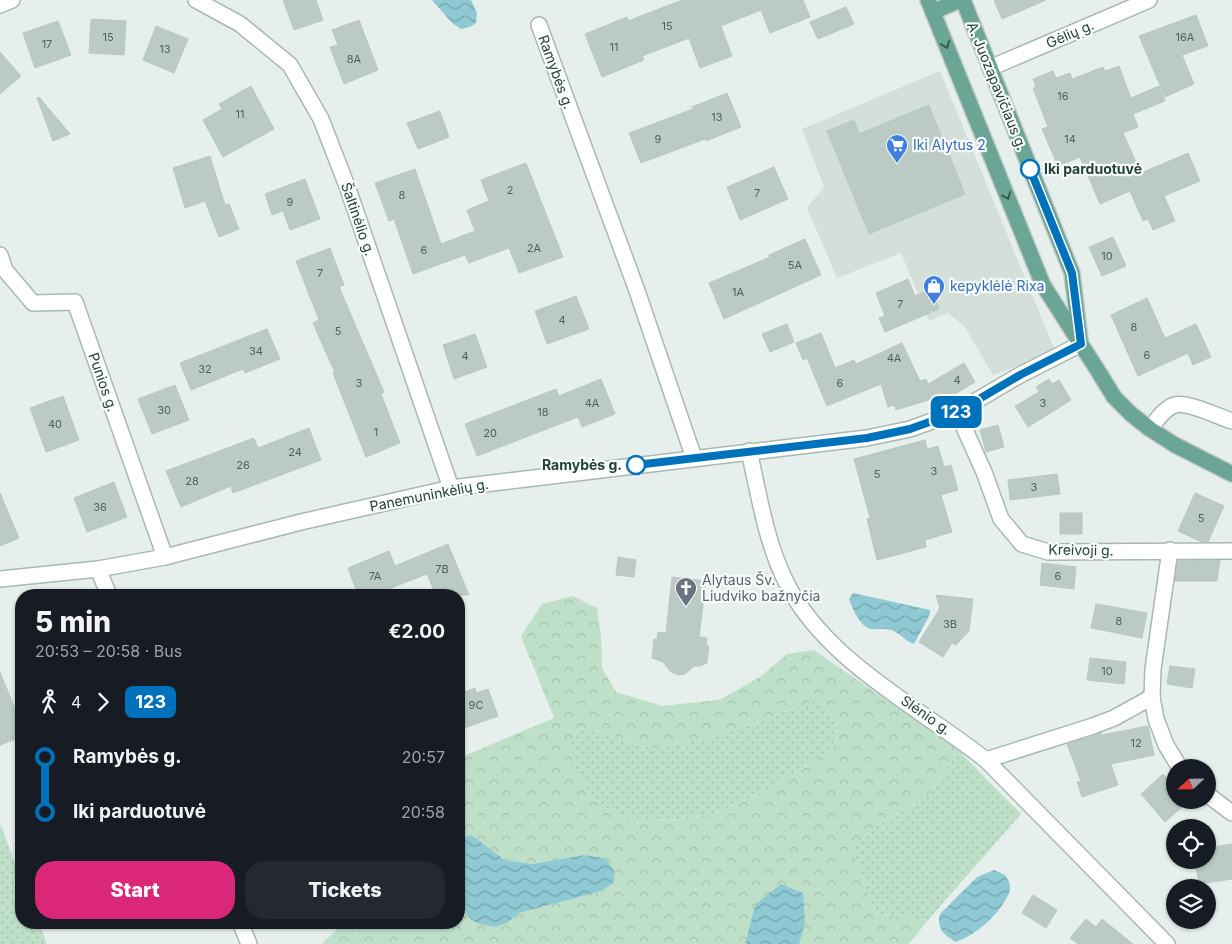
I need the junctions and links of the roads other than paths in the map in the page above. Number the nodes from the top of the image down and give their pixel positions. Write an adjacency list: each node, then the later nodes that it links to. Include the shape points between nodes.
1 (12, 0): 5 (street)
2 (196, 0): 17 (street, Šaltinėlio g., via 240,24 290,65 321,119)
3 (962, 0): 6 (main road); 8 (main road, A. Juozapavičiaus g.)
4 (1149, 0): 8 (street, Gėlių g.)
5 (0, 5)
6 (930, 6): 10 (main road, A. Juozapavičiaus g., one-way to 10, via 1043,285)
7 (539, 25): 15 (street, Ramybės g., via 636,288)
8 (990, 68): 10 (main road, A. Juozapavičiaus g., via 1072,273)
9 (0, 255): 20 (street, Punios g., via 6,270 33,303 75,302)
10 (1081, 344): 11 (street, Panemuninkėlių g.); 13 (main road, A. Juozapavičiaus g., via 1114,397)
11 (957, 412): 14 (street, Panemuninkėlių g., via 910,429 867,438); 18 (street, Kreivoji g., via 1001,519 1022,544 1048,552)
12 (1232, 421): 13 (street, via 1184,404 1166,411)
13 (1150, 430): 16 (main road, A. Juozapavičiaus g.)
14 (749, 451): 15 (street, Panemuninkėlių g.); 26 (street, Slėnio g., via 771,544 786,583 811,622 858,668)
15 (694, 458): 17 (street, Panemuninkėlių g.)
16 (1232, 474)
17 (451, 488): 20 (street, Panemuninkėlių g.)
18 (1170, 550): 19 (street, Kreivoji g.); 24 (street)
19 (1232, 551)
20 (165, 557): 21 (street, Panemuninkėlių g.)
21 (98, 568): 22 (street, Panemuninkėlių g.); 23 (street)
22 (0, 579)
23 (107, 589)
24 (1152, 697): 25 (street, via 1156,719); 26 (street, via 1093,726)
25 (1175, 759)
26 (986, 760): 31 (street, Slėnio g.)
27 (1216, 801): 28 (street)
28 (1232, 813)
29 (243, 929): 30 (street)
30 (249, 944)
31 (1168, 944)

